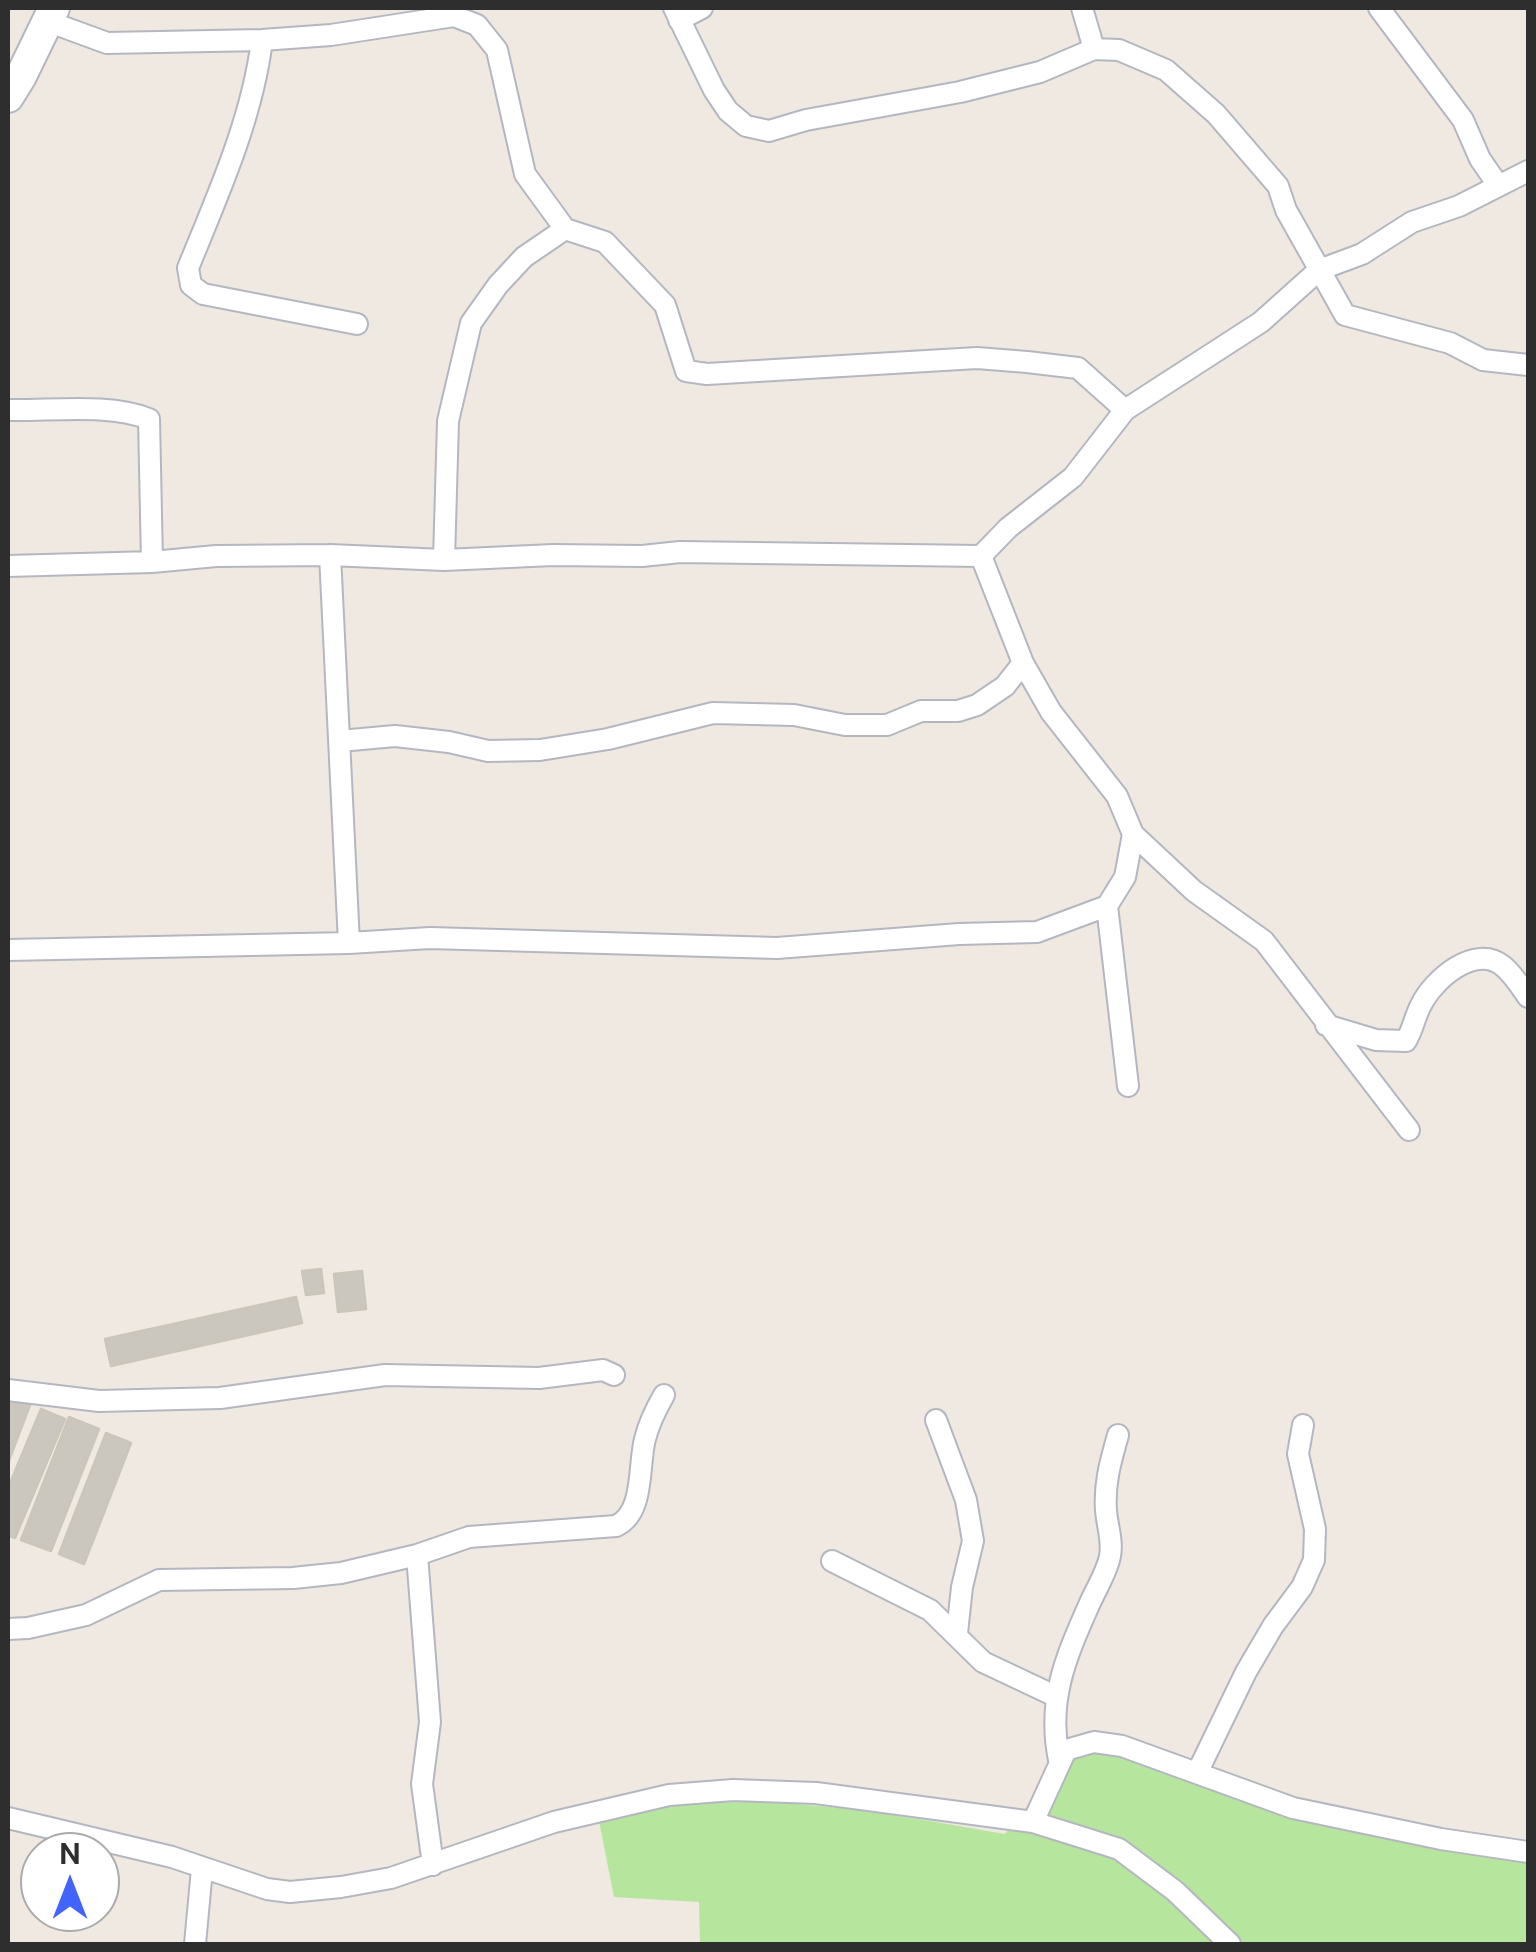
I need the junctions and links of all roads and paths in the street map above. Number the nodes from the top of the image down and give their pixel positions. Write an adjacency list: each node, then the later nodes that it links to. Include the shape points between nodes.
1 (702, 8): 5 (street)
2 (1082, 8): 7 (street)
3 (1379, 8): 10 (street, via 1463,120)
4 (51, 14): 6 (street, via 107,43); 8 (street)
5 (676, 14): 7 (street, via 728,110 746,126 770,131 1040,72)
6 (262, 40): 11 (street, via 454,16 476,24 497,50 524,174); 13 (street, via 238,142 188,268 192,285 203,294)
7 (1094, 49): 12 (street, via 1119,50 1166,70 1216,114 1278,186)
8 (12, 81)
9 (1528, 171): 10 (street)
10 (1498, 185): 12 (street)
11 (565, 230): 16 (street, via 605,242 665,306 686,370 696,374 977,358 1027,362 1078,368); 19 (street, via 524,257 471,323 448,421)
12 (1319, 270): 14 (street, via 1345,315 1450,343 1483,360); 16 (street, via 1261,322)
13 (357, 324)
14 (1528, 365)
15 (8, 410): 20 (street, via 113,410 149,420)
16 (1125, 410): 18 (street, via 1073,477)
17 (330, 554): 19 (street); 20 (street); 23 (street)
18 (981, 556): 19 (street, via 680,552); 22 (street)
19 (444, 560)
20 (152, 562): 21 (street)
21 (8, 566)
22 (1024, 663): 23 (street, via 978,705 921,711 887,725 713,713 540,750 488,751 395,736); 24 (street, via 1050,712 1117,796)
23 (340, 740): 26 (street)
24 (1133, 834): 25 (street, via 1125,877); 29 (street, via 1194,891 1264,941)
25 (1107, 906): 26 (street, via 1036,932 777,948 430,938); 30 (street)
26 (349, 943): 27 (street)
27 (8, 950)
28 (1528, 996): 29 (street, via 1501,964 1482,960 1463,963 1434,984 1406,1041 1376,1040)
29 (1326, 1024): 31 (street)
30 (1128, 1086)
31 (1408, 1130)
32 (614, 1375): 33 (street, via 385,1375 220,1398 116,1401)
33 (8, 1390)
34 (664, 1395): 38 (street, via 645,1439 626,1522 469,1538)
35 (936, 1420): 41 (street, via 974,1541)
36 (1303, 1425): 44 (street, via 1298,1454 1315,1529 1314,1560 1246,1672)
37 (1118, 1435): 42 (street, via 1106,1478 1110,1560)
38 (417, 1555): 40 (street, via 293,1578 159,1580 86,1615); 48 (street, via 430,1722 422,1784)
39 (832, 1561): 41 (street, via 920,1604)
40 (8, 1629)
41 (957, 1633): 42 (street, via 983,1662)
42 (1055, 1696): 43 (street, via 1052,1730)
43 (1059, 1760): 44 (street, via 1066,1750 1094,1742); 46 (street)
44 (1197, 1772): 47 (street, via 1326,1816)
45 (8, 1818): 49 (street)
46 (1032, 1822): 48 (street, via 816,1793 733,1790 669,1795 554,1822); 51 (street, via 1119,1850 1176,1891)
47 (1528, 1852)
48 (433, 1866): 49 (street, via 342,1888 290,1892)
49 (202, 1869): 50 (street)
50 (195, 1944)
51 (1230, 1944)

